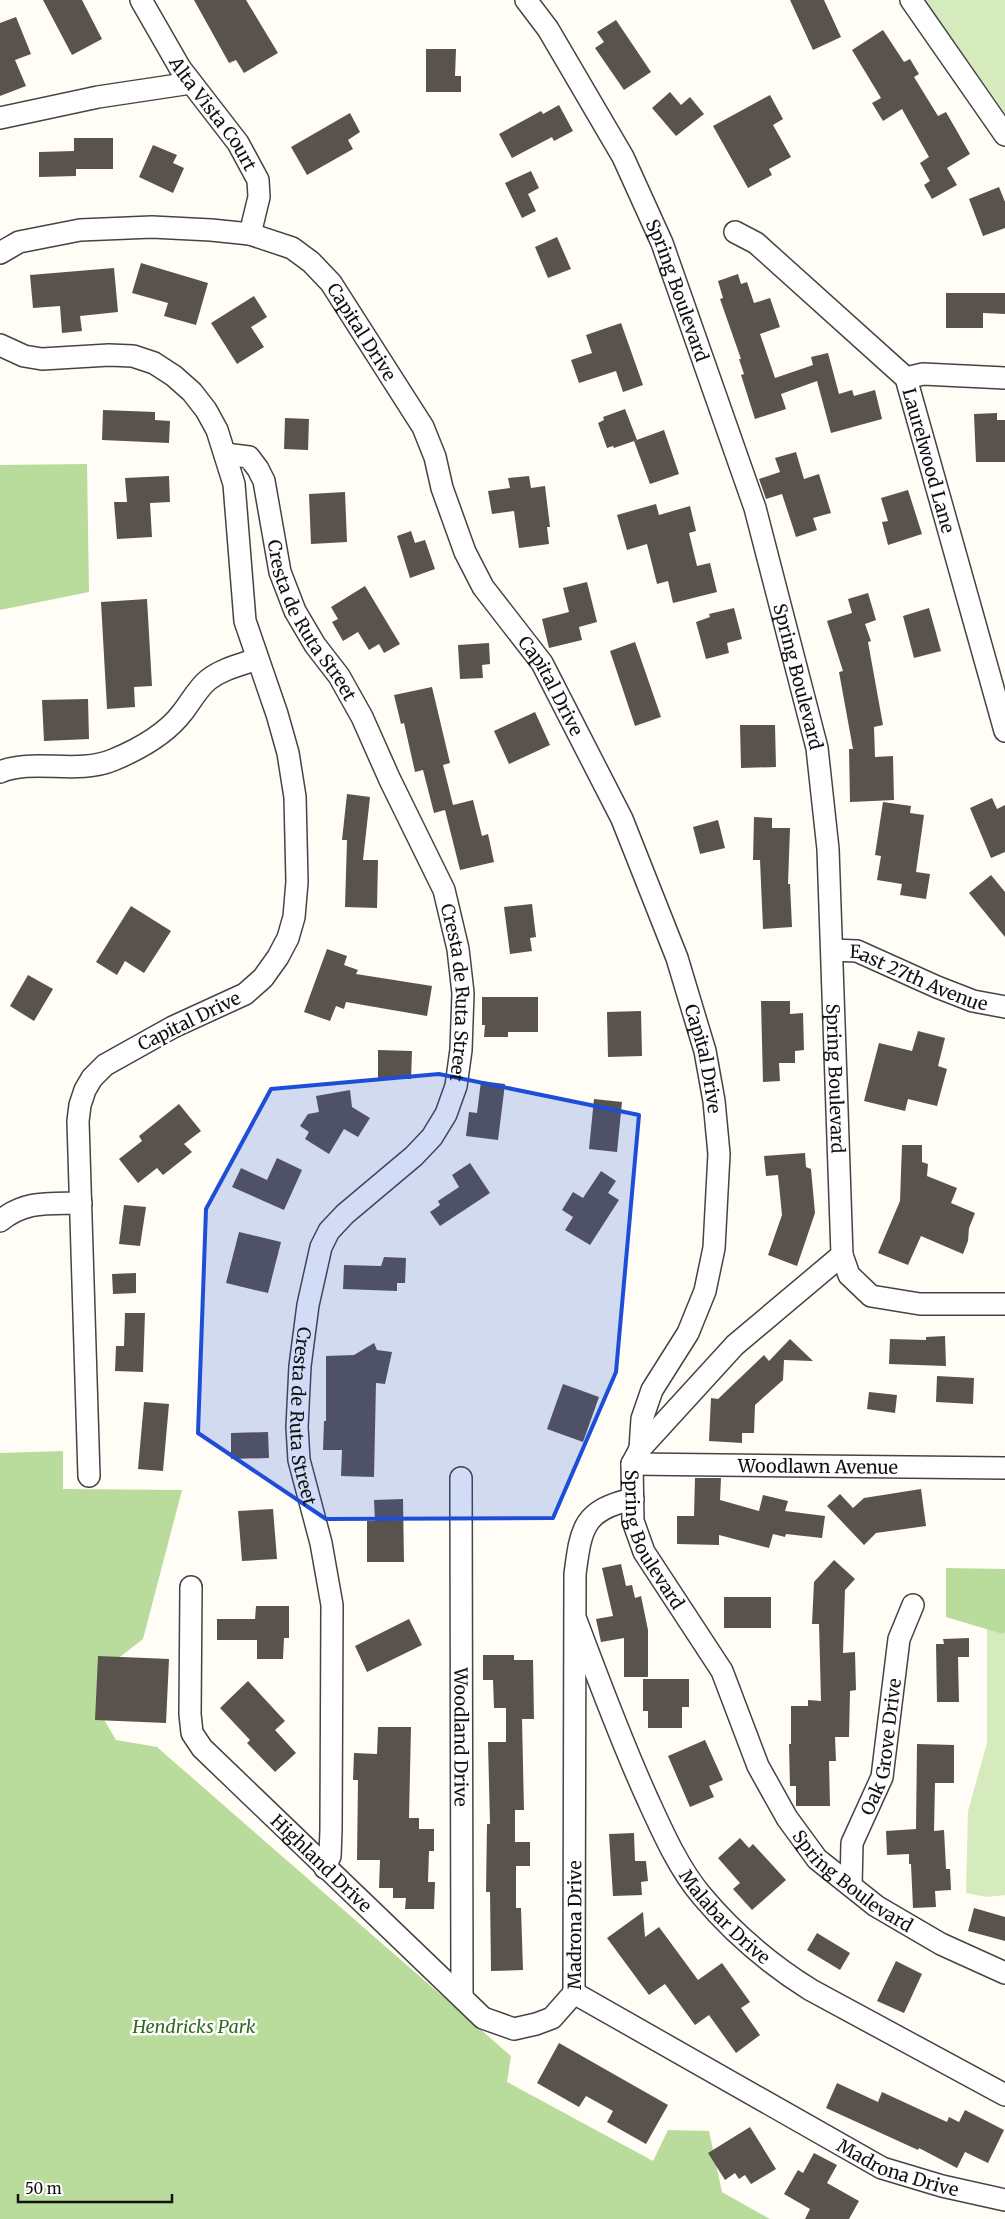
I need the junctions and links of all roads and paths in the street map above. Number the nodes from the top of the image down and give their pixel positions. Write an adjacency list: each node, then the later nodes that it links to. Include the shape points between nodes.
1 (141, 0): 4 (street, Alta Vista Court)
2 (526, 0): 17 (street, Spring Boulevard, via 580,82 644,199 755,508 817,748 828,849)
3 (911, 0): 6 (street)
4 (191, 83): 5 (street, via 98,97); 8 (street, Alta Vista Court, via 238,142 258,180 259,197)
5 (0, 118)
6 (1005, 134)
7 (735, 232): 11 (street, Laurelwood Lane, via 756,242)
8 (250, 234): 9 (street, Capital Drive, via 152,227 80,230 19,242); 23 (street, Capital Drive, via 292,248 331,283 423,427 465,552 483,587 542,663 622,819 677,958 705,1051 714,1101 719,1154 715,1239 705,1291 688,1333 652,1390 642,1419)
9 (0, 253)
10 (0, 345): 13 (street, Capital Drive, via 24,356 42,359 133,356 154,364 192,392 217,430)
11 (906, 378): 12 (street, via 922,374); 15 (street, Laurelwood Lane)
12 (1005, 378)
13 (225, 454): 14 (street, Capital Drive, via 234,484 245,621); 31 (street, Cresta de Ruta Street, via 249,457 264,481 280,572 296,611 362,717 444,890 458,949 463,992 456,1086 446,1114 432,1137 414,1156 329,1231 321,1247 308,1305 300,1366 299,1460 321,1543 332,1605 331,1830 330,1856)
14 (257, 659): 16 (street, via 227,669 207,681 180,716 152,740 112,761 78,768 46,766); 19 (street, Capital Drive, via 283,737 295,797 297,882 294,917 288,938 263,978 245,994 118,1057 92,1078 80,1105 78,1121)
15 (1005, 731)
16 (0, 772)
17 (832, 950): 18 (street, East 27th Avenue, via 856,951 973,1001); 21 (street, Spring Boulevard)
18 (1005, 1007)
19 (81, 1203): 20 (street, via 32,1204 13,1210); 25 (street, Capital Drive)
20 (0, 1221)
21 (842, 1255): 22 (street, via 849,1276 871,1296 920,1304); 23 (street, Spring Boulevard, via 735,1345)
22 (1005, 1304)
23 (636, 1456): 24 (street, Woodlawn Avenue); 27 (street, Spring Boulevard)
24 (1005, 1468)
25 (89, 1476)
26 (461, 1478): 35 (street, Woodland Drive)
27 (633, 1499): 30 (street, Madrona Drive, via 602,1509 585,1524 574,1574); 32 (street, Spring Boulevard, via 633,1521 644,1552 722,1671 758,1766 787,1818 817,1859)
28 (191, 1587): 31 (street, Highland Drive, via 192,1733 202,1748)
29 (913, 1605): 32 (street, Oak Grove Drive, via 899,1639 882,1777 852,1843)
30 (576, 1620): 34 (street, Madrona Drive); 36 (street, Malabar Drive, via 618,1732 664,1834 702,1896 784,1973)
31 (325, 1868): 35 (street, Highland Drive)
32 (851, 1886): 33 (street, Spring Boulevard, via 876,1906 941,1944)
33 (1005, 1973)
34 (574, 1992): 35 (street, Highland Drive, via 552,2018 514,2029 483,2018); 37 (street, Madrona Drive, via 882,2168)
35 (462, 1997)
36 (1005, 2095)
37 (1005, 2200)

